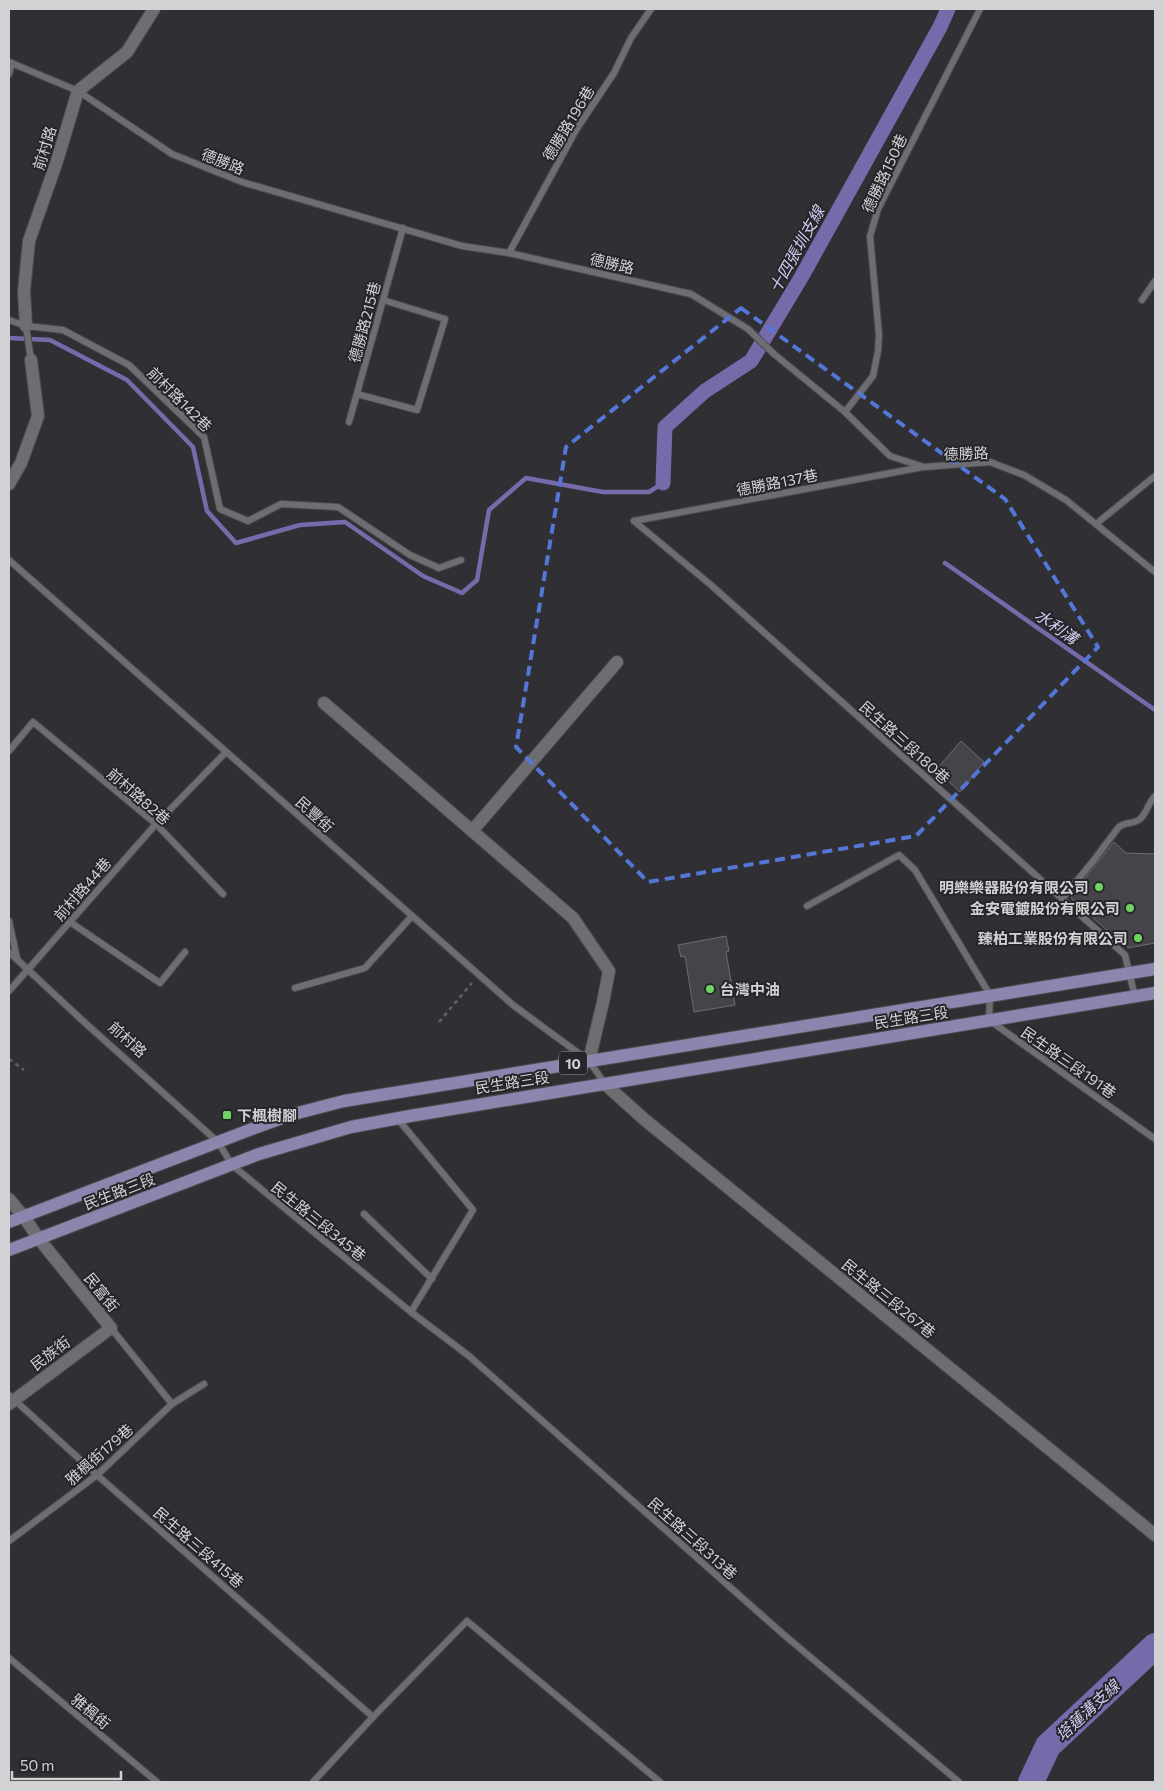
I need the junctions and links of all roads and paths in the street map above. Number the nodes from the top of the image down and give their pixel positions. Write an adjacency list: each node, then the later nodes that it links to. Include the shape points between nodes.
1 (154, 9): 6 (street, via 127,52)
2 (651, 9): 8 (lane, 德勝路196巷, via 576,130)
3 (980, 9): 16 (lane, 德勝路150巷, via 878,209 870,236 878,351 873,376)
4 (10, 63): 5 (lane); 6 (lane, 德勝路)
5 (9, 74)
6 (78, 91): 7 (lane, 德勝路, via 172,154 242,182); 13 (street, 前村路, via 30,241 24,291)
7 (402, 228): 8 (lane, 德勝路, via 462,246); 10 (lane, 德勝路215巷)
8 (509, 253): 16 (lane, 德勝路, via 691,294 748,330)
9 (1155, 281): 11 (lane)
10 (383, 300): 15 (lane, 德勝路215巷); 15 (lane, via 445,319 417,410)
11 (1142, 300)
12 (9, 320): 13 (lane)
13 (26, 326): 14 (lane); 24 (lane, 前村路142巷, via 62,330 129,365 204,437 220,510 248,520 281,504 338,507 410,555 439,568)
14 (31, 360): 20 (street, via 38,416 21,463)
15 (357, 394): 17 (lane, 德勝路215巷)
16 (845, 412): 18 (lane, 德勝路, via 890,456)
17 (349, 422)
18 (924, 467): 21 (lane, 德勝路137巷); 22 (lane, 德勝路, via 990,462 1024,475 1066,500)
19 (1155, 476): 22 (lane)
20 (9, 484)
21 (634, 522): 34 (lane, 民生路三段180巷, via 710,585)
22 (1096, 524): 25 (lane, 德勝路)
23 (9, 560): 29 (lane, 民豐街)
24 (460, 560)
25 (1155, 572)
26 (617, 662): 32 (street)
27 (324, 703): 32 (street)
28 (9, 751): 31 (lane, 前村路82巷, via 33,722)
29 (226, 752): 31 (lane, 前村路44巷); 36 (lane, 民豐街)
30 (1155, 796): 34 (lane, via 1139,820 1118,828)
31 (156, 824): 33 (lane, 前村路82巷); 38 (lane, 前村路44巷)
32 (472, 831): 54 (street, via 573,918 609,971)
33 (224, 894)
34 (1062, 899): 44 (lane, 民生路三段180巷, via 1125,955)
35 (807, 906): 49 (lane, via 899,855 916,870)
36 (412, 916): 45 (lane, 民豐街); 46 (lane, via 365,968)
37 (9, 921): 41 (lane)
38 (70, 922): 40 (lane, via 160,983); 43 (lane, 前村路44巷)
39 (9, 952): 41 (lane, 前村路)
40 (185, 952)
41 (17, 960): 43 (lane, 前村路)
42 (1155, 969): 44 (main road, 民生路三段 / 10)
43 (28, 970): 47 (lane, 前村路44巷); 59 (lane, 前村路)
44 (1130, 973): 49 (main road, 民生路三段 / 10); 50 (lane, 民生路三段180巷)
45 (479, 975): 52 (path); 54 (lane, 民豐街)
46 (295, 988)
47 (9, 991)
48 (1155, 993): 50 (main road, 民生路三段 / 10)
49 (990, 995): 51 (lane); 54 (main road, 民生路三段 / 10)
50 (1135, 997): 51 (main road, 民生路三段 / 10)
51 (989, 1020): 56 (main road, 民生路三段 / 10); 58 (lane, 民生路三段191巷)
52 (439, 1022)
53 (9, 1058): 55 (path)
54 (588, 1061): 56 (lane, 民豐街); 59 (main road, 民生路三段 / 10, via 344,1101 290,1115)
55 (24, 1070)
56 (605, 1084): 57 (main road, 民生路三段 / 10); 74 (street, 民生路三段267巷, via 660,1133)
57 (397, 1118): 60 (main road, 民生路三段 / 10, via 297,1141); 67 (lane, via 473,1210)
58 (1155, 1139)
59 (218, 1142): 60 (lane, 民生路三段345巷); 63 (main road, 民生路三段 / 10)
60 (232, 1165): 65 (main road, 民生路三段 / 10); 68 (lane, 民生路三段345巷)
61 (9, 1199): 63 (street, 民富街)
62 (364, 1214): 67 (lane)
63 (24, 1216): 64 (main road, 民生路三段 / 10); 65 (street, 民富街)
64 (9, 1222)
65 (39, 1239): 66 (main road, 民生路三段 / 10); 69 (street, 民富街)
66 (9, 1250)
67 (432, 1279): 68 (lane)
68 (411, 1312): 82 (lane, 民生路三段313巷, via 469,1356 783,1634)
69 (110, 1328): 71 (street, 民族街); 72 (lane, 民富街)
70 (204, 1384): 72 (lane, 雅楓街179巷)
71 (11, 1399): 73 (lane, 民生路三段415巷)
72 (172, 1404): 73 (lane, 雅楓街179巷)
73 (97, 1475): 75 (lane, 雅楓街179巷); 77 (lane, 民生路三段415巷)
74 (1155, 1535)
75 (9, 1541)
76 (9, 1658): 79 (lane, 雅楓街)
77 (373, 1717): 78 (lane); 81 (lane, via 467,1621)
78 (316, 1780): 80 (lane)
79 (157, 1782)
80 (325, 1782)
81 (660, 1782)
82 (959, 1782)

